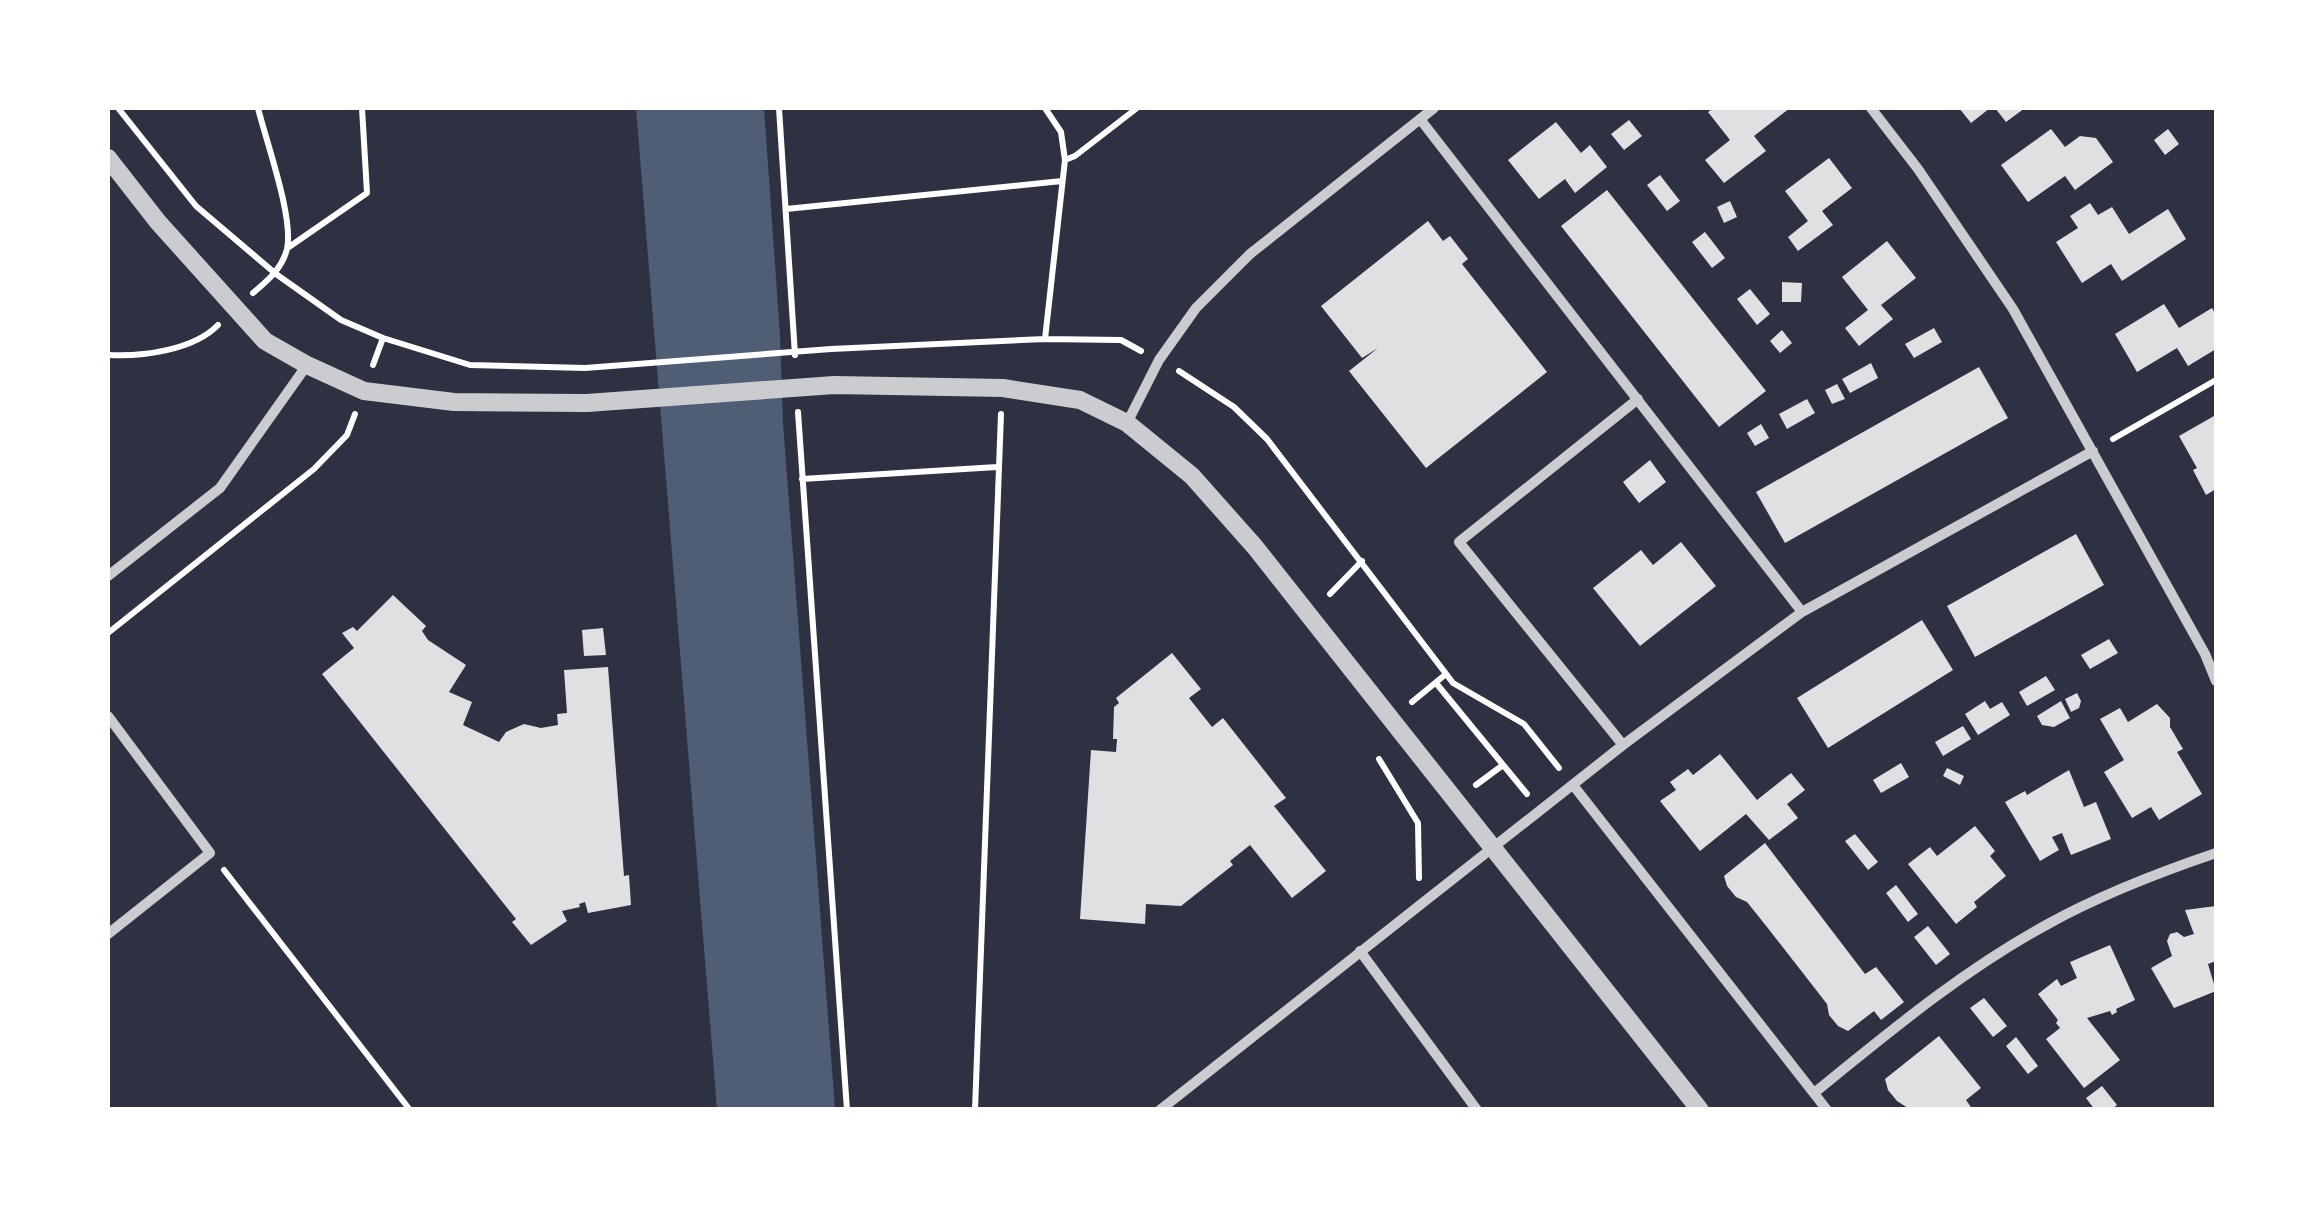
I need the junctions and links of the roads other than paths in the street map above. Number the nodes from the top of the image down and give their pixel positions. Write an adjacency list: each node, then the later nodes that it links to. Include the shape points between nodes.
1 (1434, 108): 3 (street)
2 (1871, 108): 8 (street, via 2013,308)
3 (1420, 118): 6 (street); 7 (street, via 1250,254 1196,308 1159,360)
4 (108, 158): 5 (street, via 264,340)
5 (307, 365): 7 (street, via 364,390 454,402 587,402 834,384 1003,388 1080,400); 9 (street, via 220,488)
6 (1638, 398): 10 (street); 13 (street, via 1458,542)
7 (1128, 423): 15 (street, via 1192,476 1255,547)
8 (2093, 451): 10 (street); 11 (street)
9 (108, 576)
10 (1802, 612): 13 (street)
11 (2216, 681)
12 (108, 716): 17 (street, via 210,853)
13 (1623, 744): 14 (street)
14 (1573, 785): 15 (street); 19 (street)
15 (1492, 846): 18 (street); 22 (street)
16 (2216, 853): 19 (street, via 2048,923 1926,1002)
17 (108, 934)
18 (1360, 951): 20 (street); 21 (street)
19 (1814, 1094): 23 (street)
20 (1160, 1110)
21 (1476, 1110)
22 (1700, 1110)
23 (1827, 1110)

